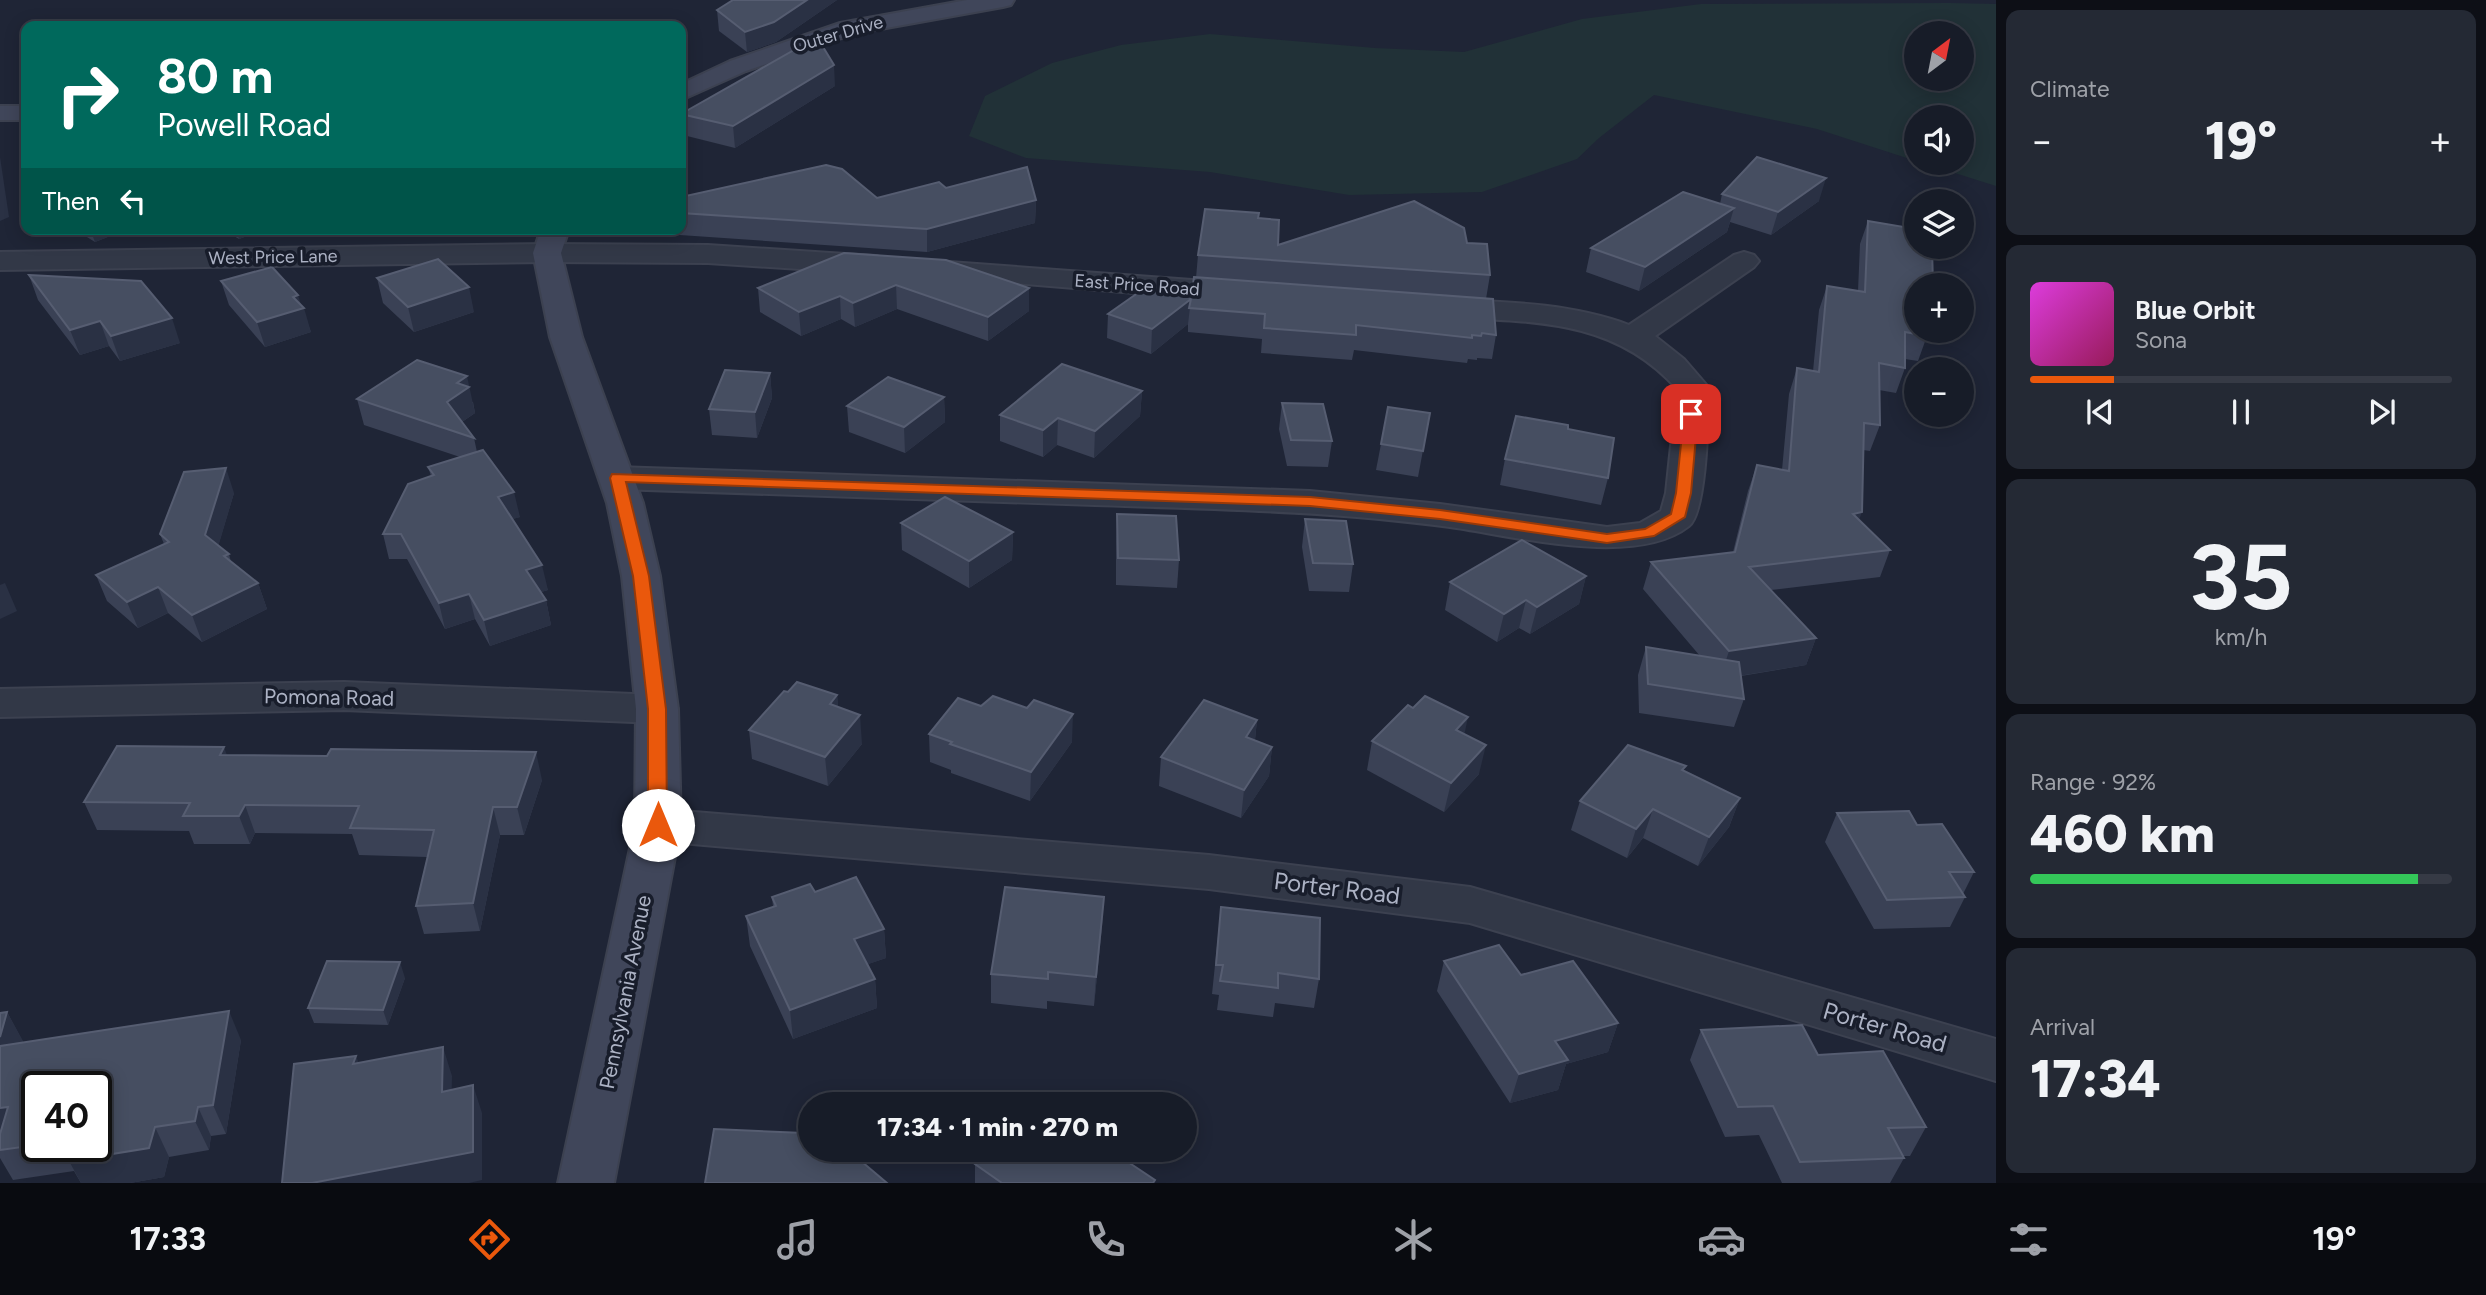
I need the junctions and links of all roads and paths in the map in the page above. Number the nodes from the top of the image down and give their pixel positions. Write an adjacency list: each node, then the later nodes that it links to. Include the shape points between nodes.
1 (1003, 0): 2 (street, Outer Drive, via 848,28 738,65)
2 (686, 91)
3 (0, 113): 4 (street)
4 (21, 113)
5 (551, 241): 6 (street, West Price Lane); 8 (street, East Price Road); 11 (street, Pennsylvania Avenue, via 566,337)
6 (0, 261)
7 (1744, 261): 10 (street)
8 (1278, 295)
9 (1410, 305): 10 (street, via 1535,315 1587,323)
10 (1633, 337): 11 (street, via 1667,359 1693,388 1678,517 1649,533 1607,538 1440,514 1310,502)
11 (617, 478): 13 (street, Pennsylvania Avenue, via 641,576)
12 (0, 703): 13 (street, Pomona Road, via 330,696)
13 (657, 709): 14 (street, Pennsylvania Avenue)
14 (658, 825): 15 (street, Porter Road, via 1156,867 1470,905); 16 (street, Pennsylvania Avenue)
15 (1996, 1060)
16 (586, 1183)

